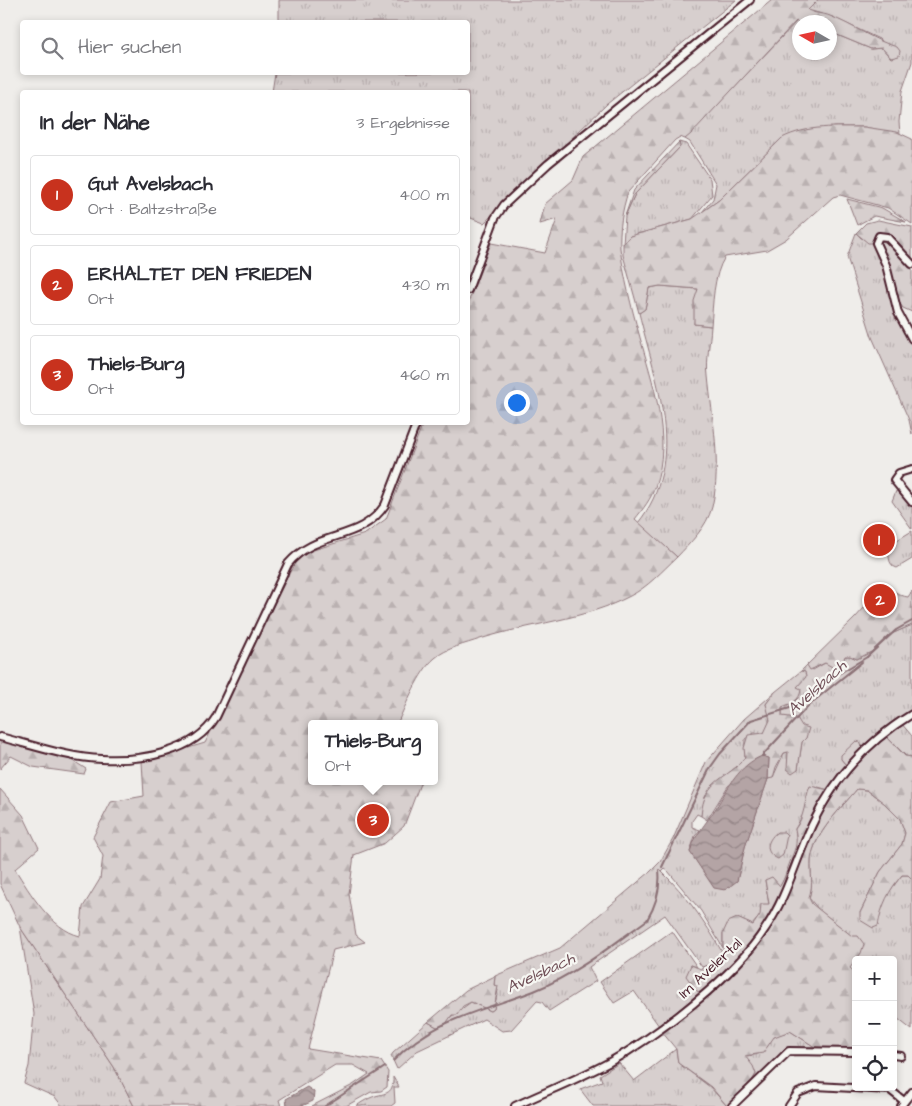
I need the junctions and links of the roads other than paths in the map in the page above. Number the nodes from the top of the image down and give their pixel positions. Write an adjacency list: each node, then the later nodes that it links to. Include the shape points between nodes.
1 (750, 0): 3 (street, via 548,164 504,204 495,218)
2 (912, 264): 4 (street, via 887,237 879,236 876,243 886,265 895,305)
3 (470, 285)
4 (912, 339)
5 (416, 425): 9 (street, via 378,516 358,530 310,545 288,564 216,717 194,739 172,750 149,756 102,760)
6 (912, 469): 7 (street, via 899,473 894,480)
7 (912, 502)
8 (912, 714): 13 (street, Im Avelertal, via 883,734 841,776 812,825 775,914 734,966 644,1042 607,1064)
9 (0, 737)
10 (852, 1052): 14 (street, via 789,1051)
11 (912, 1092): 12 (street)
12 (903, 1103): 15 (street, via 890,1090 816,1086 798,1093)
13 (515, 1106)
14 (732, 1106)
15 (789, 1106)

